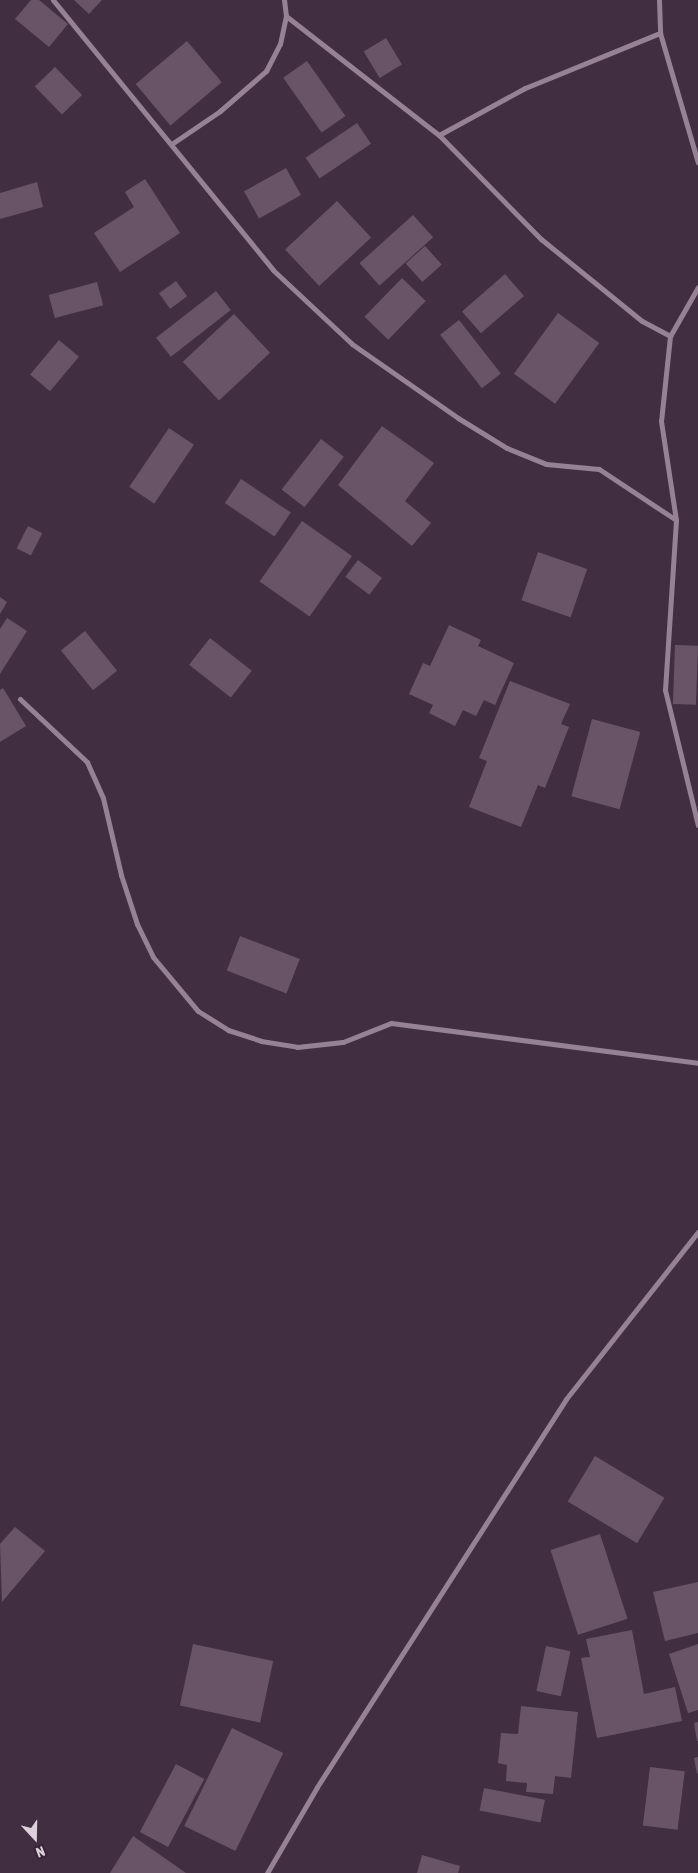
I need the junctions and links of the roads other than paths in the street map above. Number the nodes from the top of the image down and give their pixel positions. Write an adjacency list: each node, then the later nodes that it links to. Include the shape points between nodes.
1 (53, 0): 7 (street)
2 (284, 0): 4 (street)
3 (659, 0): 5 (street)
4 (286, 16): 6 (street); 7 (street, via 280,44 266,71 220,111)
5 (660, 33): 6 (street, via 525,88); 8 (street)
6 (439, 135): 10 (street, via 541,239 642,320)
7 (173, 143): 11 (street, via 273,270 352,344 507,448 546,464 599,469)
8 (698, 162)
9 (698, 287): 10 (street)
10 (670, 336): 11 (street, via 661,422)
11 (676, 520): 13 (street, via 664,690)
12 (20, 699): 14 (street, via 87,762 106,807 121,875 137,924 152,957 198,1011 228,1030 261,1041 296,1047 343,1042 391,1023)
13 (698, 825)
14 (698, 1063)
15 (698, 1232): 16 (street, via 566,1399)
16 (266, 1873)

